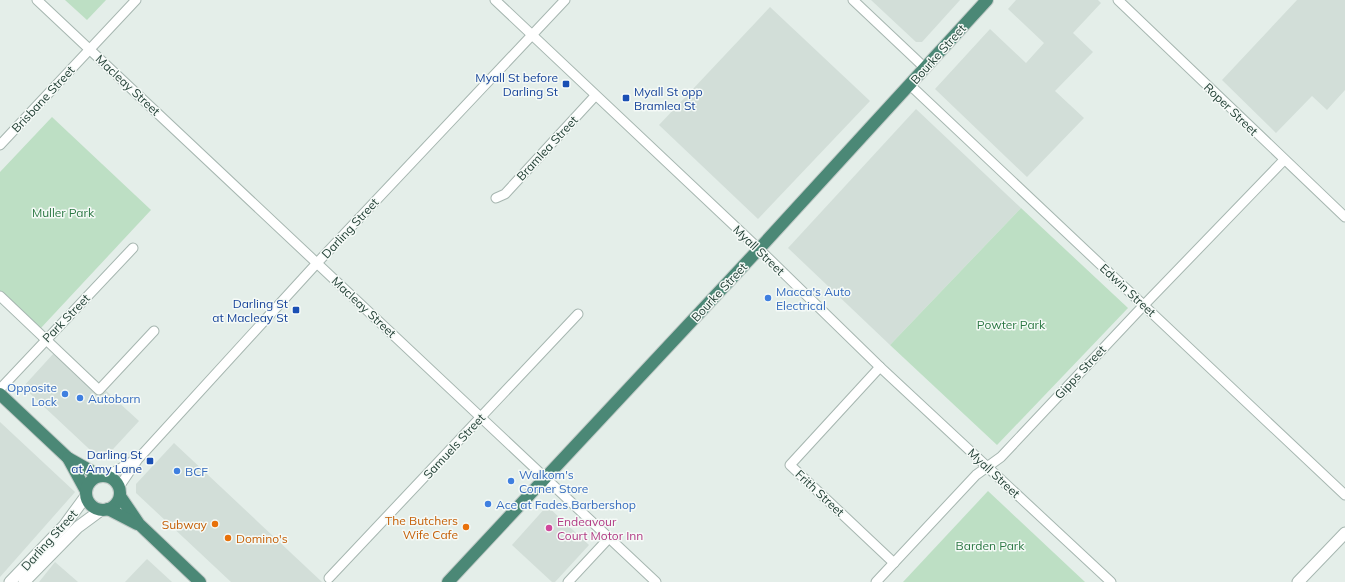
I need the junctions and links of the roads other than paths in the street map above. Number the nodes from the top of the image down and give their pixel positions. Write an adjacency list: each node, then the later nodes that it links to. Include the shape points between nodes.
1 (37, 0): 9 (street, Macleay Street)
2 (136, 0): 9 (street, Brisbane Street)
3 (495, 0): 8 (street, Myall Street)
4 (565, 0): 8 (street, Darling Street)
5 (853, 0): 10 (street)
6 (987, 0): 10 (highway, Bourke Street)
7 (1118, 0): 14 (street, Roper Street)
8 (532, 36): 12 (street, Myall Street); 19 (street, Darling Street)
9 (90, 50): 13 (street, Brisbane Street); 19 (street, Macleay Street)
10 (925, 68): 11 (highway, Bourke Street)
11 (910, 85): 18 (highway, Bourke Street); 21 (street, Edwin Street)
12 (595, 96): 15 (street, Bramlea Street, via 505,194); 18 (street, Myall Street)
13 (0, 145)
14 (1284, 160): 16 (street, Roper Street); 21 (street, Gipps Street)
15 (496, 198)
16 (1345, 217)
17 (133, 248): 24 (street, Park Street)
18 (759, 249): 25 (street, Myall Street); 33 (highway, Bourke Street)
19 (317, 263): 28 (street, Macleay Street); 30 (street, Darling Street)
20 (0, 296): 24 (street)
21 (1144, 305): 31 (street, Gipps Street, via 1001,457); 36 (street, Edwin Street)
22 (578, 314): 28 (street, Samuels Street)
23 (154, 331): 24 (street, via 99,390)
24 (46, 340): 26 (street, Park Street)
25 (880, 367): 31 (street, Myall Street); 41 (street, Frith Street, via 790,465)
26 (0, 389)
27 (0, 394): 29 (highway)
28 (480, 417): 33 (street, Macleay Street); 42 (street, Samuels Street)
29 (68, 458): 32 (highway); 35 (highway)
30 (138, 459): 32 (street, Darling Street); 34 (street, Darling Street)
31 (987, 466): 41 (street, Gipps Street); 50 (street, Myall Street)
32 (103, 476): 34 (highway, via 116,482); 35 (highway, via 90,481)
33 (545, 478): 40 (street, Macleay Street); 46 (highway, Bourke Street)
34 (119, 491): 37 (highway, via 116,504); 38 (highway)
35 (86, 493): 37 (highway, via 91,505); 43 (street, Darling Street, via 64,526)
36 (1345, 495)
37 (104, 509): 38 (highway); 44 (street, Darling Street, via 74,530)
38 (139, 524): 45 (highway)
39 (1345, 533): 51 (street)
40 (609, 538): 47 (street); 48 (street, Macleay Street)
41 (894, 563): 49 (street, Gipps Street)
42 (329, 578)
43 (10, 582)
44 (24, 582)
45 (200, 582)
46 (448, 582)
47 (568, 582)
48 (656, 582)
49 (876, 582)
50 (1111, 582)
51 (1298, 582)

